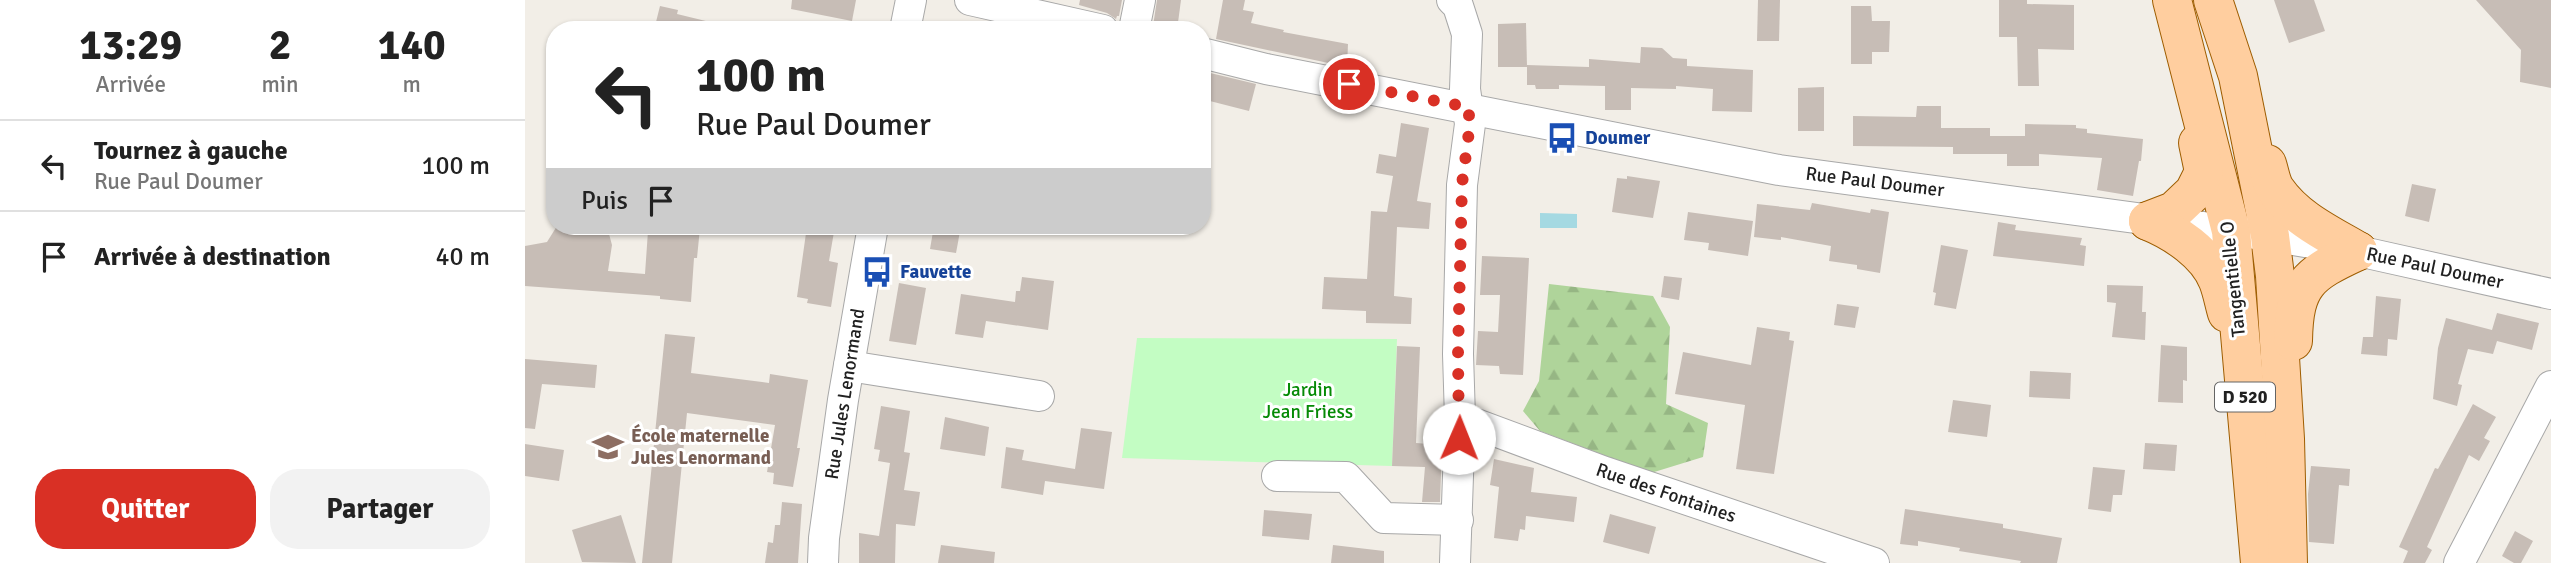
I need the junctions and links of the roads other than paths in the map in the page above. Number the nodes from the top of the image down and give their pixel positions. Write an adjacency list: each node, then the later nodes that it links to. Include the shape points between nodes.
1 (911, 0): 8 (street)
2 (970, 0): 9 (street)
3 (1140, 0): 10 (street)
4 (1452, 0): 13 (street, via 1467,34)
5 (2171, 0): 14 (main road, via 2204,172 2188,199 2174,211); 15 (main road, Tangentielle O / D 520)
6 (2182, 0): 17 (main road, via 2190,14 2244,218)
7 (2213, 0): 12 (main road, D 520)
8 (907, 21)
9 (1063, 21)
10 (1136, 21)
11 (1211, 55): 13 (street, Rue Paul Doumer)
12 (2238, 76): 17 (main road, D 520); 18 (main road, D 520, via 2275,188 2302,216)
13 (1468, 107): 14 (street, Rue Paul Doumer, via 1779,170); 24 (street, via 1462,184)
14 (2148, 221): 15 (street, Rue Paul Doumer); 20 (main road, via 2171,230 2217,279)
15 (2231, 231): 17 (street, Rue Paul Doumer); 20 (main road, Tangentielle O / D 520); 25 (main road, D 520, via 2248,243 2257,265 2273,403)
16 (871, 235): 21 (street, Rue Jules Lenormand)
17 (2270, 236): 18 (street, Rue Paul Doumer); 25 (main road, Tangentielle O / D 520)
18 (2358, 251): 19 (street, Rue Paul Doumer); 28 (main road, D 520, via 2324,267 2296,300)
19 (2551, 294)
20 (2241, 360): 32 (main road, Tangentielle O / D 520)
21 (849, 366): 23 (street); 29 (street, Rue Jules Lenormand)
22 (2551, 386): 33 (street)
23 (1039, 396)
24 (1460, 418): 27 (street); 31 (street, Rue des Fontaines)
25 (2285, 439): 28 (main road, Tangentielle O / D 520)
26 (1277, 476): 27 (street, via 1346,477 1384,518)
27 (1458, 520): 30 (street)
28 (2288, 549)
29 (823, 563)
30 (1455, 563)
31 (1874, 563)
32 (2260, 563)
33 (2459, 563)

